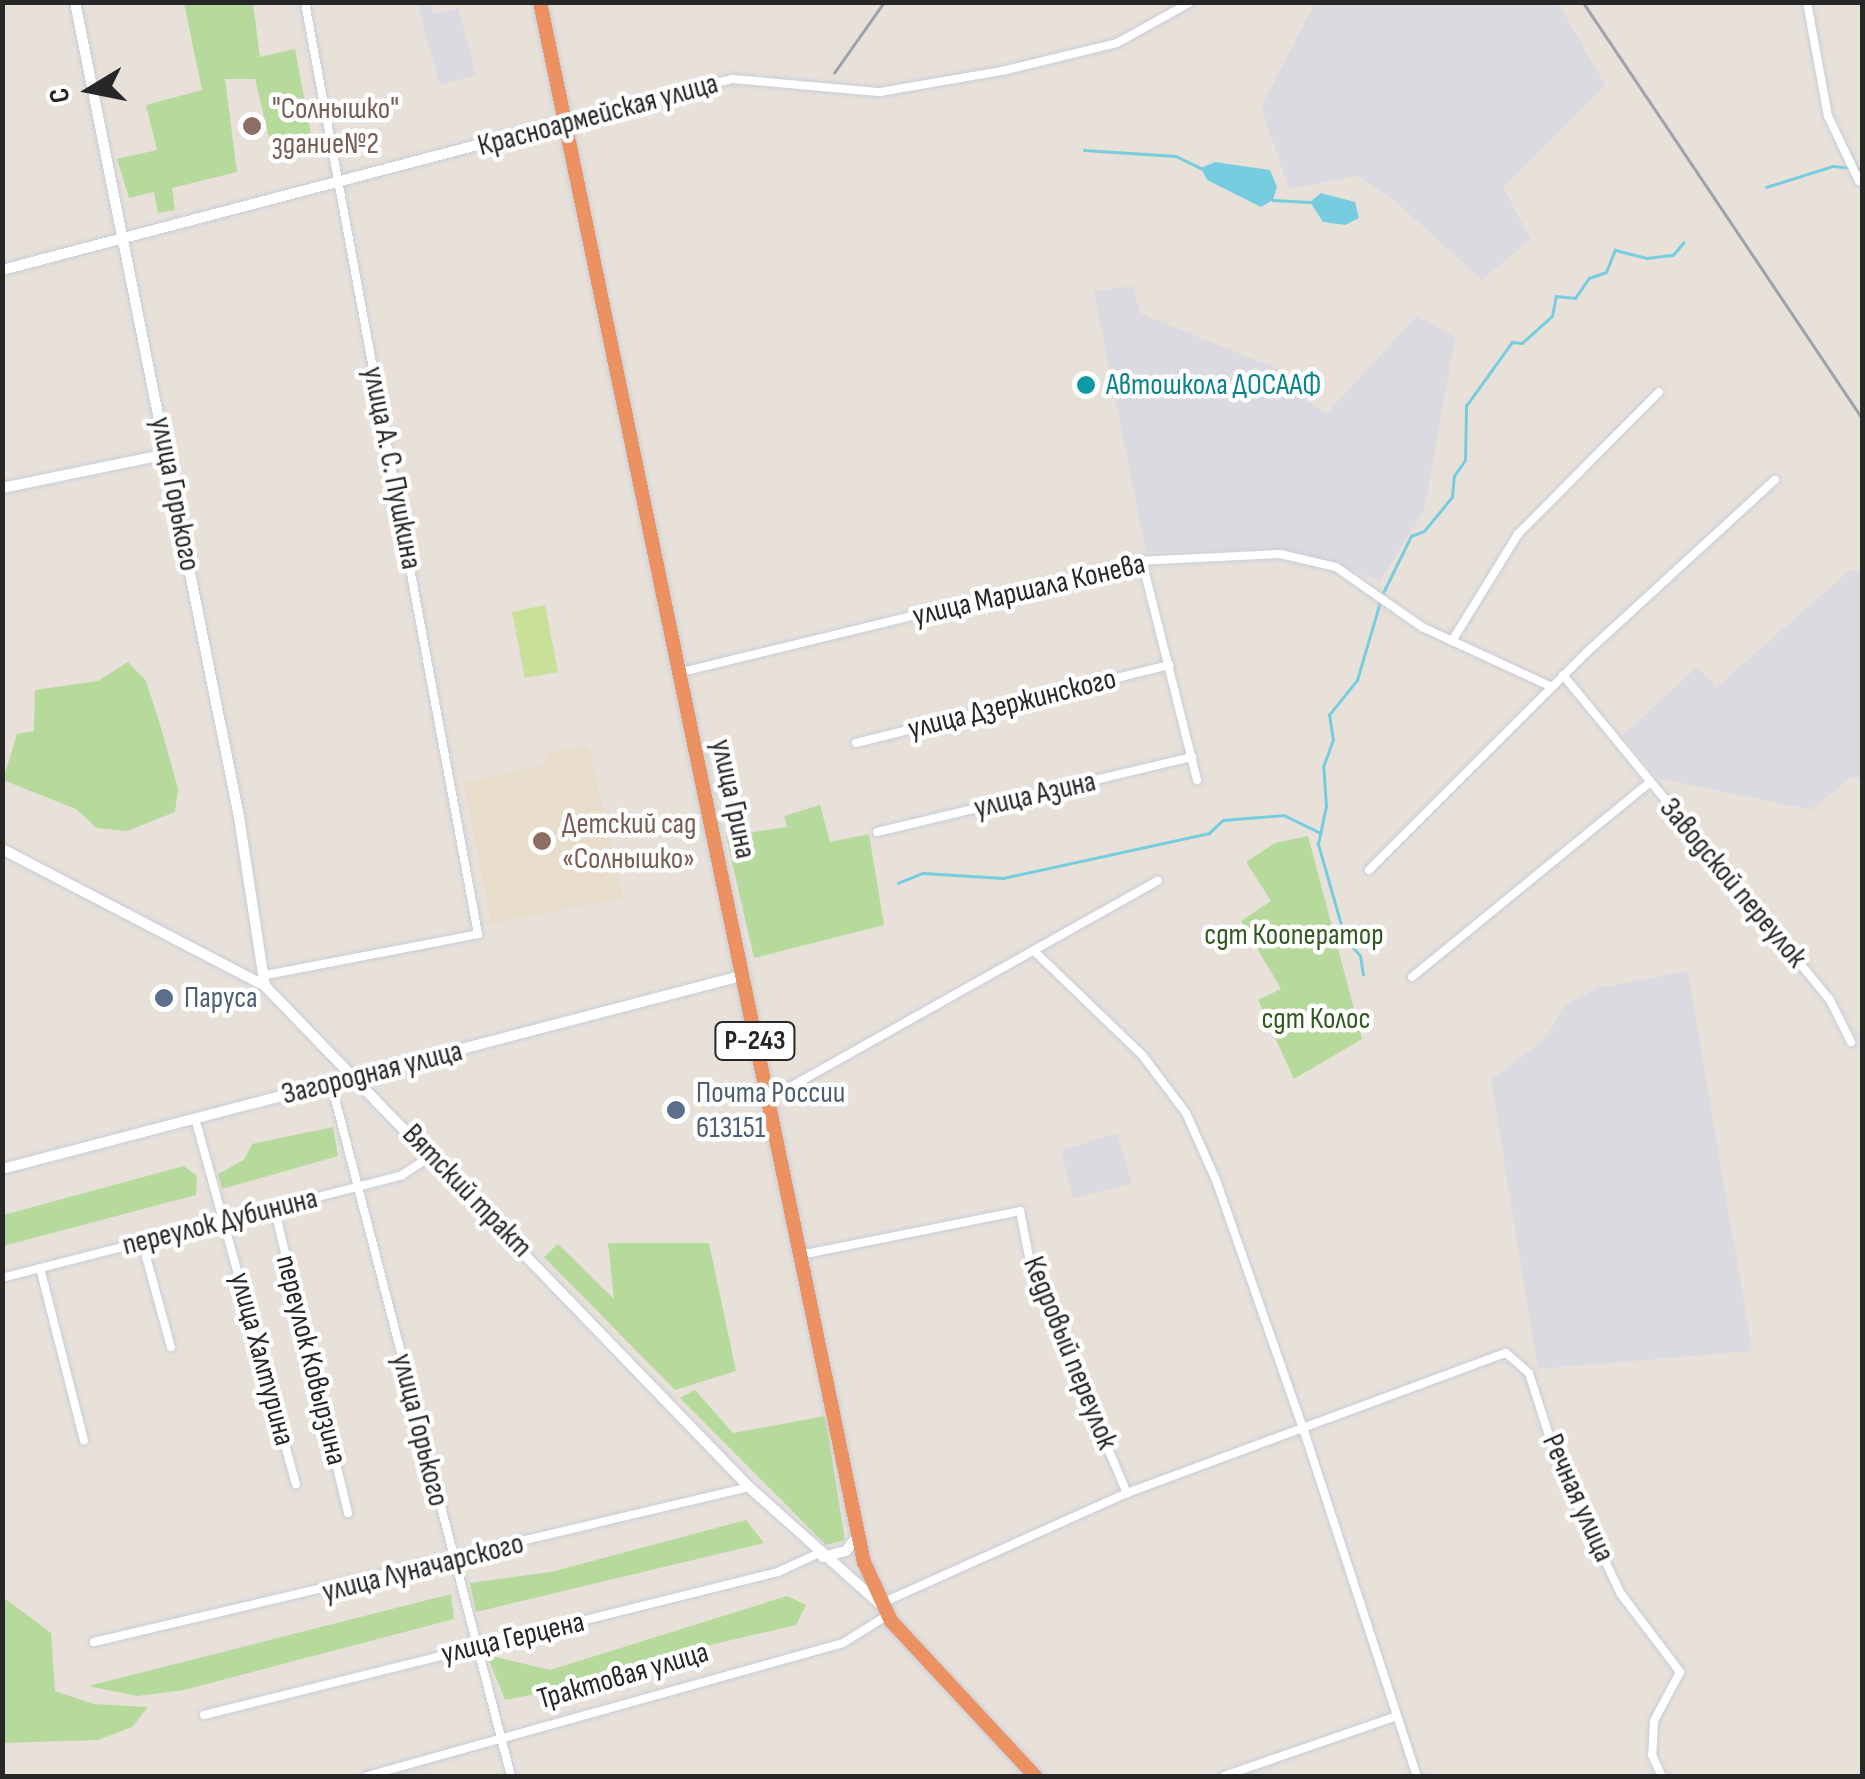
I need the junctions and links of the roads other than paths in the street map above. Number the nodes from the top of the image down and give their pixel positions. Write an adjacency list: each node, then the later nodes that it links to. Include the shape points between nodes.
1 (75, 2): 9 (street, улица Горького)
2 (305, 2): 8 (street, улица А. С. Пушкина)
3 (540, 2): 6 (highway, улица Грина / Р-243)
4 (1191, 2): 6 (street, Красноармейская улица, via 1118,43 1002,71 880,92 734,80)
5 (1808, 2): 7 (street, via 1828,116)
6 (565, 122): 8 (street, Красноармейская улица); 18 (highway, улица Грина / Р-243)
7 (1859, 181)
8 (338, 186): 9 (street, Красноармейская улица); 32 (street, улица А. С. Пушкина, via 478,934)
9 (125, 238): 10 (street, Красноармейская улица); 12 (street, улица Горького)
10 (2, 270)
11 (1659, 392): 16 (street, via 1518,534)
12 (167, 454): 14 (street); 32 (street, улица Горького)
13 (1775, 480): 19 (street)
14 (2, 488)
15 (1142, 561): 16 (street, улица Маршала Конева, via 1280,554 1336,567); 17 (street); 18 (street, улица Маршала Конева)
16 (1452, 641): 20 (street, улица Маршала Конева)
17 (1169, 665): 21 (street, улица Дзержинского); 22 (street)
18 (678, 673): 30 (highway, улица Грина / Р-243)
19 (1563, 676): 20 (street); 24 (street)
20 (1552, 686): 27 (street)
21 (856, 742)
22 (1192, 758): 23 (street); 25 (street, улица Азина)
23 (1198, 780)
24 (1650, 782): 31 (street, Заводской переулок); 33 (street, Заводской переулок, via 1830,1000)
25 (877, 832)
26 (2, 849): 32 (street, Вятский тракт)
27 (1370, 870)
28 (1158, 881): 29 (street)
29 (1034, 951): 36 (street); 48 (street, via 1143,1056 1186,1113)
30 (742, 976): 34 (street, Загородная улица); 36 (highway, улица Грина / Р-243)
31 (1412, 977)
32 (265, 981): 34 (street, Вятский тракт)
33 (1851, 1042)
34 (357, 1078): 35 (street, Загородная улица); 38 (street, Вятский тракт)
35 (331, 1083): 37 (street, Загородная улица); 40 (street, улица Горького)
36 (767, 1100): 44 (highway, улица Грина / Р-243)
37 (195, 1118): 39 (street, Загородная улица); 42 (street, улица Халтурина)
38 (434, 1155): 40 (street, переулок Дубинина, via 402,1175); 51 (street, Вятский тракт)
39 (2, 1169)
40 (357, 1188): 41 (street, переулок Дубинина); 56 (street, улица Горького)
41 (274, 1207): 42 (street, переулок Дубинина); 53 (street, переулок Ковырзина)
42 (224, 1222): 43 (street, переулок Дубинина); 50 (street, улица Халтурина)
43 (142, 1242): 45 (street, переулок Дубинина); 47 (street)
44 (800, 1255): 52 (street, Кедровый переулок, via 1020,1212 1031,1266); 54 (highway, улица Грина / Р-243)
45 (40, 1268): 46 (street, переулок Дубинина); 49 (street)
46 (2, 1278)
47 (171, 1347)
48 (1304, 1431): 52 (street); 61 (street); 68 (street, Речная улица, via 1506,1353 1530,1373 1558,1461 1622,1594 1680,1672 1654,1721 1652,1755)
49 (84, 1440)
50 (296, 1484)
51 (750, 1487): 55 (street, Вятский тракт); 56 (street, улица Луначарского)
52 (1127, 1493): 57 (street)
53 (348, 1513)
54 (859, 1534): 55 (street, via 846,1551); 57 (highway, улица Грина / Р-243)
55 (821, 1555): 57 (street, Вятский тракт); 59 (street, улица Герцена, via 778,1572)
56 (452, 1558): 58 (street, улица Луначарского); 59 (street, улица Горького)
57 (884, 1610): 62 (street, Трактовая улица, via 843,1643); 65 (highway, Р-243)
58 (94, 1642)
59 (475, 1644): 60 (street, улица Герцена); 62 (street, улица Горького)
60 (204, 1715)
61 (1397, 1716): 66 (street); 67 (street)
62 (502, 1739): 63 (street, Трактовая улица); 64 (street, улица Горького)
63 (367, 1776)
64 (511, 1776)
65 (1036, 1776)
66 (1224, 1776)
67 (1417, 1776)
68 (1662, 1776)

